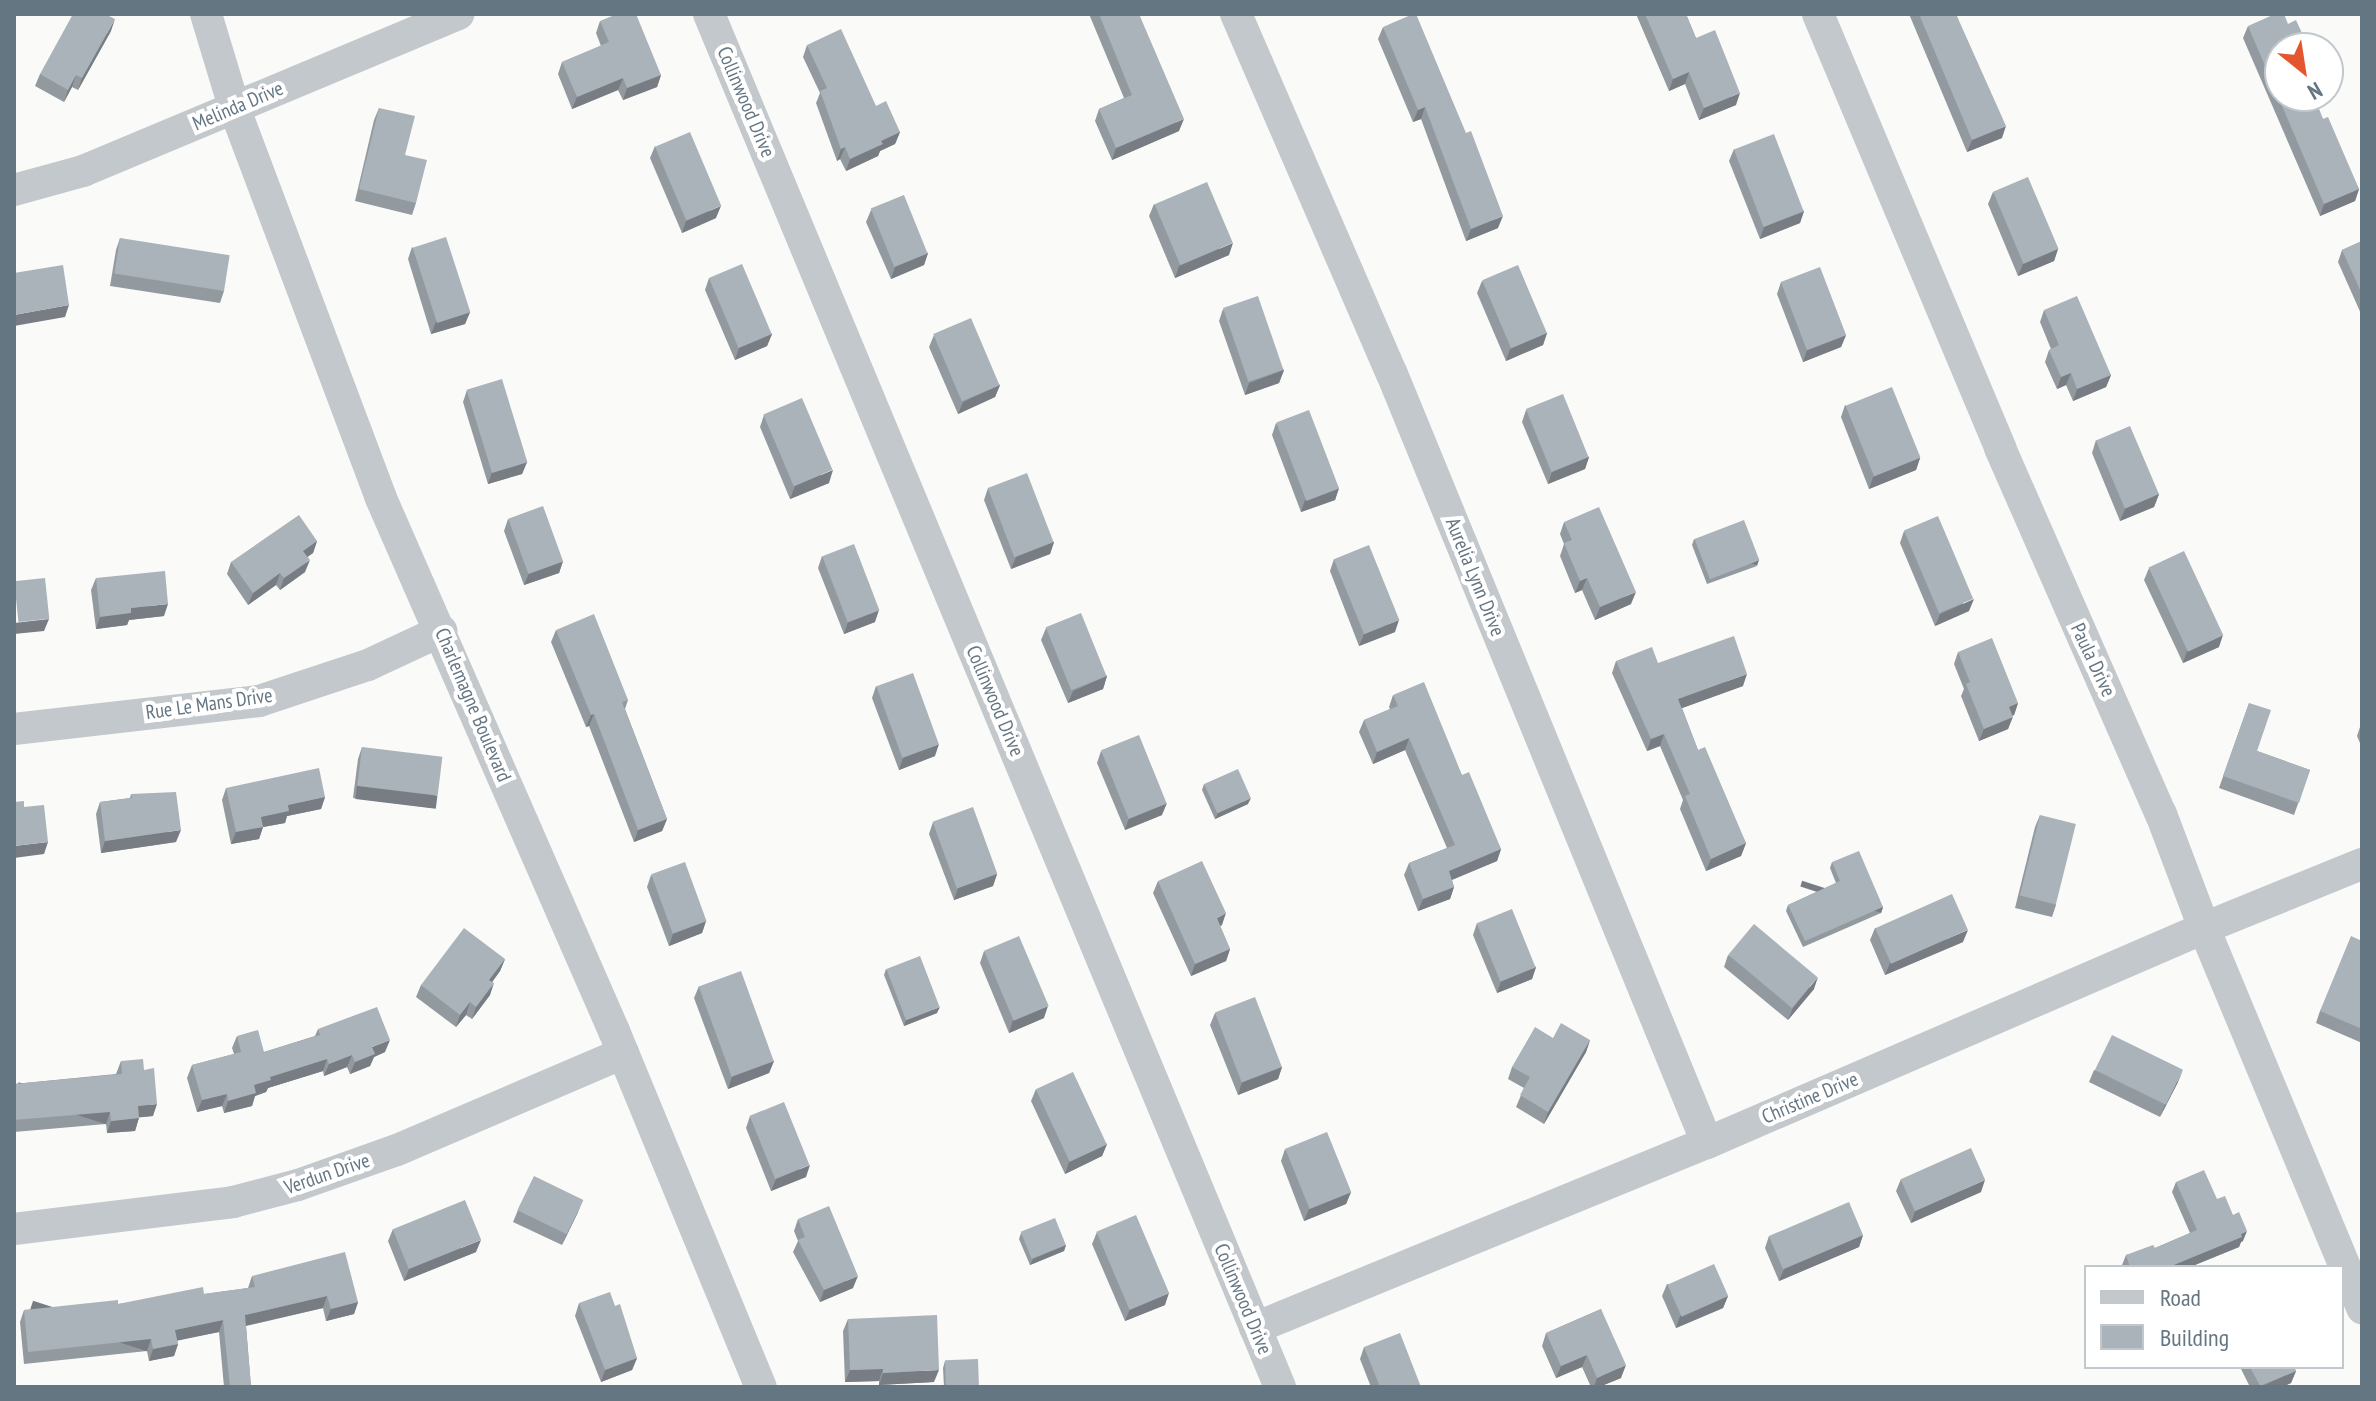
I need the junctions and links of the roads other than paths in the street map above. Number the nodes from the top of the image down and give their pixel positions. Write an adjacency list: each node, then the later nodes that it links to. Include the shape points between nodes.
1 (206, 14): 6 (street, Charlemagne Boulevard)
2 (459, 14): 6 (street, Melinda Drive)
3 (709, 14): 16 (street, Collinwood Drive)
4 (1236, 14): 13 (street, Aurelia Lynn Drive, via 1403,401)
5 (1818, 14): 11 (street, Paula Drive, via 2161,814)
6 (234, 107): 7 (street, Melinda Drive, via 83,171); 8 (street, Charlemagne Boulevard, via 371,472)
7 (14, 190)
8 (441, 631): 9 (street, Rue Le Mans Drive, via 368,665 259,701); 12 (street, Charlemagne Boulevard)
9 (14, 729)
10 (2362, 864): 11 (street, Christine Drive)
11 (2204, 928): 13 (street, Christine Drive); 15 (street, Paula Drive)
12 (623, 1053): 14 (street, Verdun Drive, via 397,1150 298,1185 218,1205); 17 (street, Charlemagne Boulevard)
13 (1707, 1143): 16 (street, Christine Drive)
14 (14, 1229)
15 (2362, 1308)
16 (1255, 1328): 18 (street, Collinwood Drive)
17 (761, 1387)
18 (1280, 1387)

